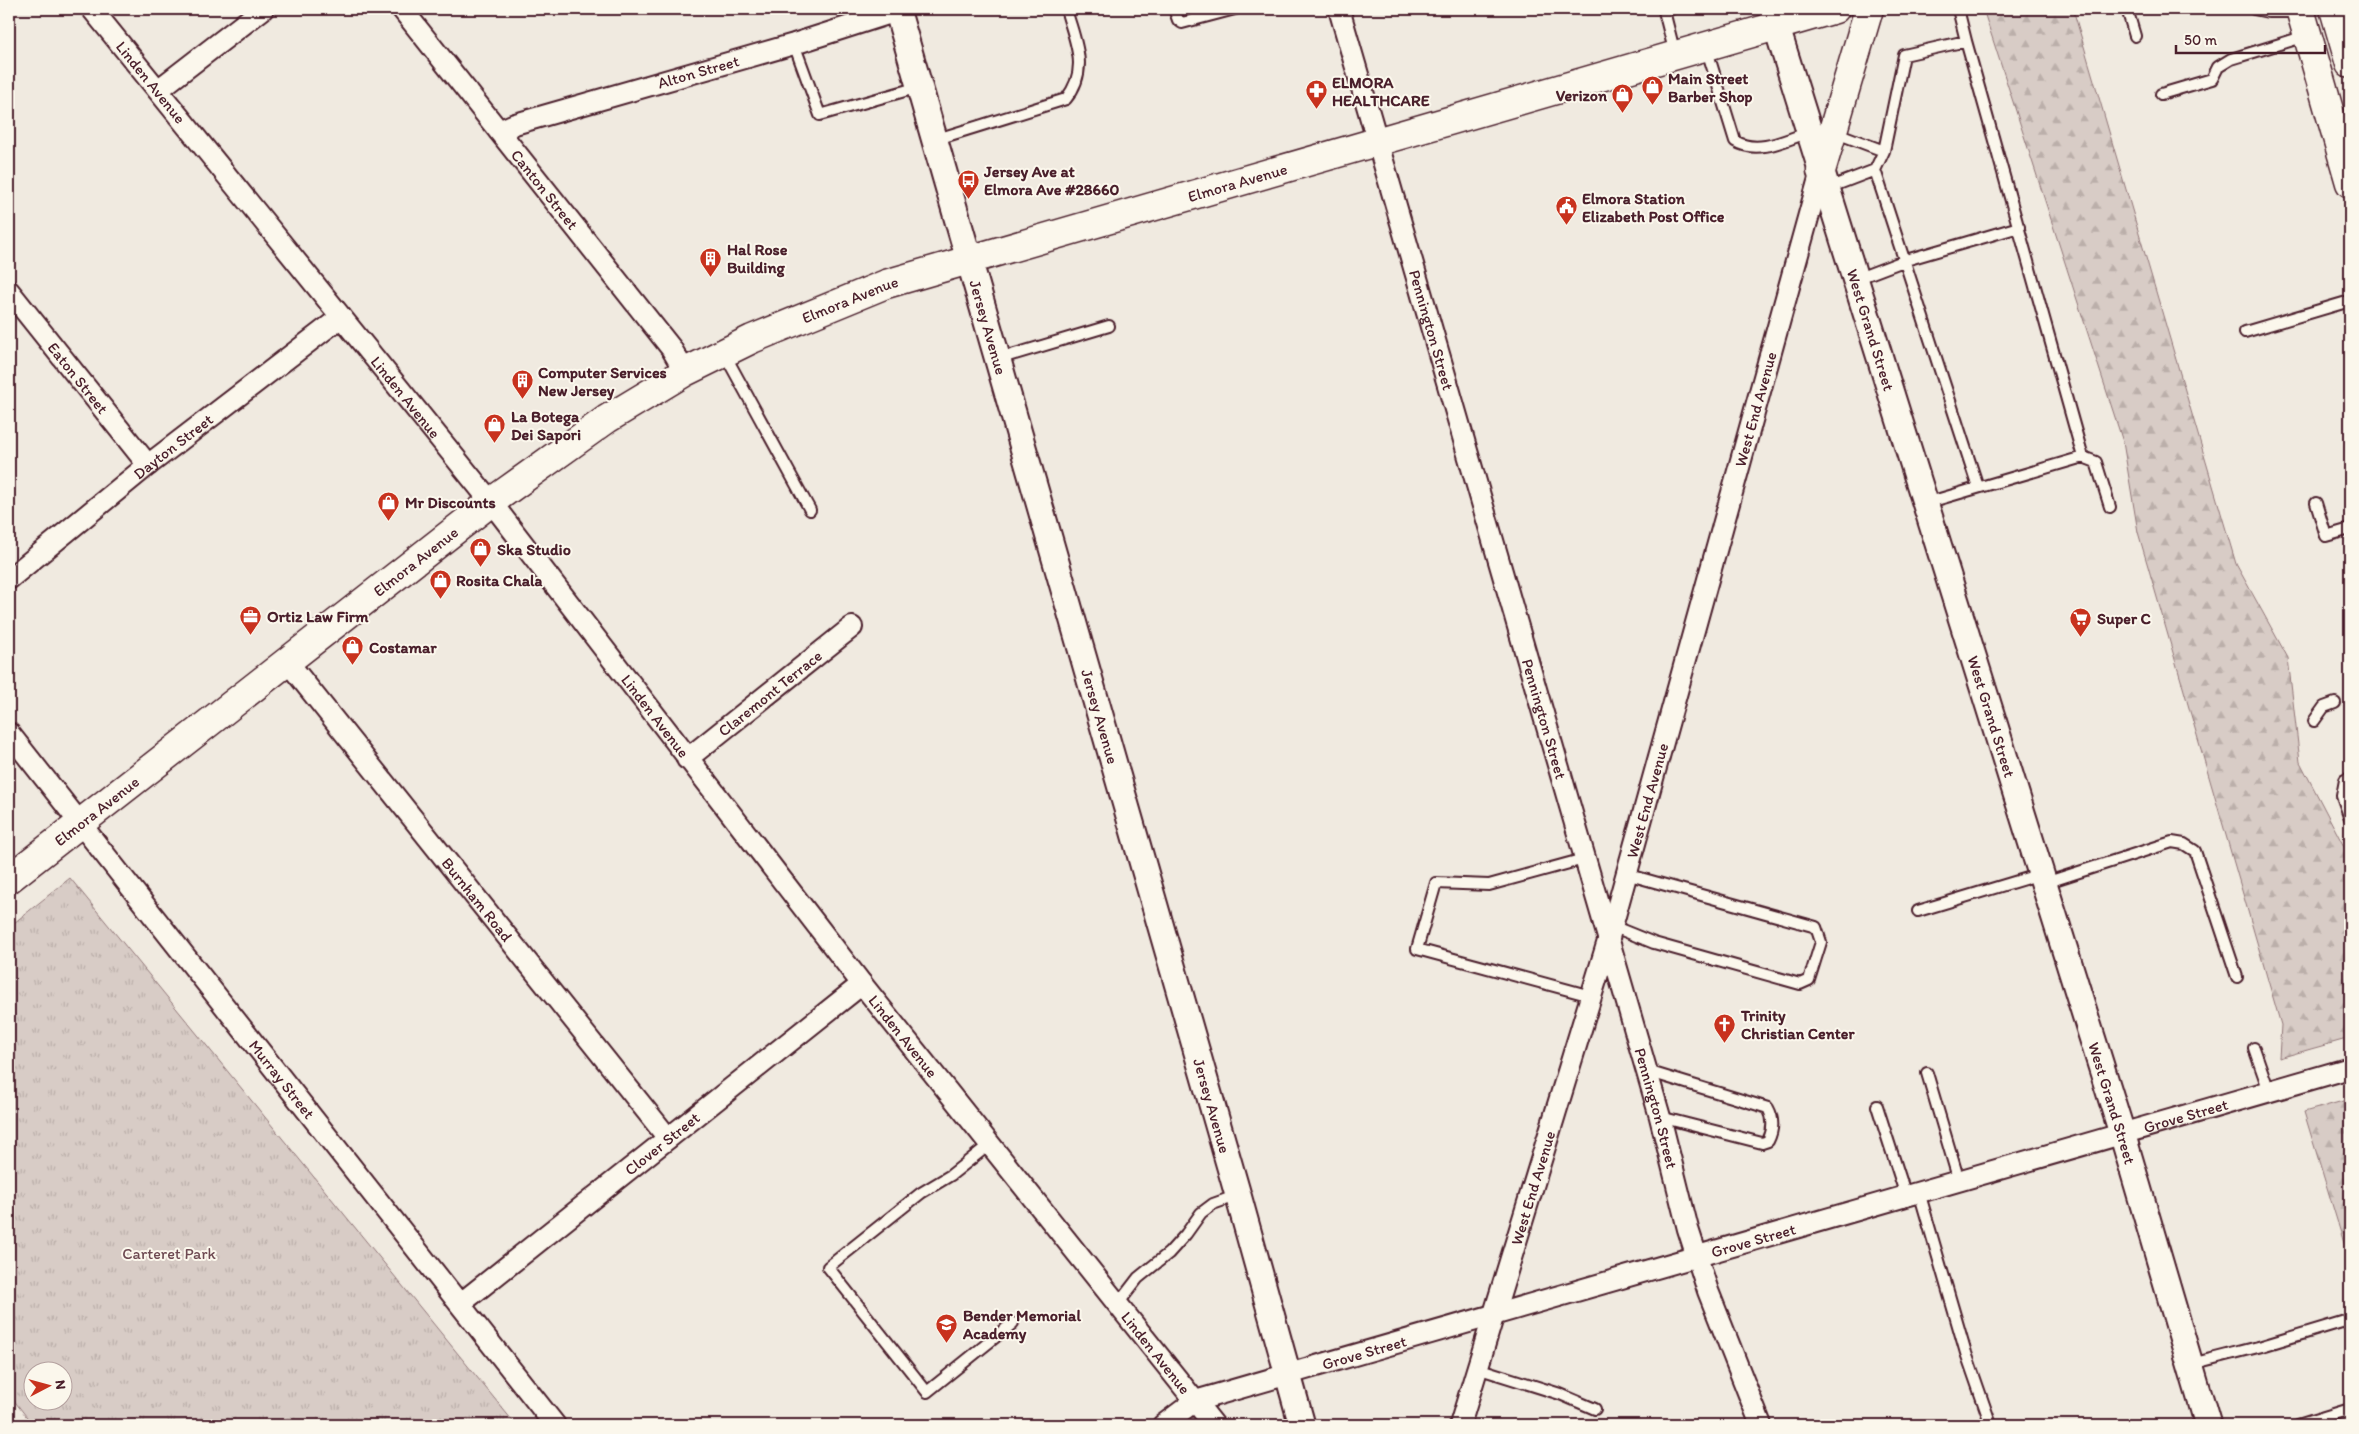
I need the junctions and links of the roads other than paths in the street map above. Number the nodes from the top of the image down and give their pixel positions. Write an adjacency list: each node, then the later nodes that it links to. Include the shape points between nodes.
1 (92, 9): 25 (street, Linden Avenue)
2 (263, 9): 25 (street)
3 (402, 9): 27 (street, Canton Street)
4 (1066, 9): 29 (lane, via 1080,63 1079,77 1066,99)
5 (1174, 9): 6 (lane, via 1182,23)
6 (1235, 9)
7 (1671, 9): 22 (lane, via 1664,11)
8 (1835, 9): 16 (main road, Elmora Avenue)
9 (1870, 9): 28 (main road)
10 (1958, 9): 19 (lane)
11 (2127, 9): 18 (lane)
12 (2254, 9): 17 (lane)
13 (2334, 9): 23 (main road)
14 (897, 10): 20 (street, Alton Street); 24 (street, Jersey Avenue)
15 (1342, 10): 30 (street, Pennington Street)
16 (1774, 17): 21 (main road, Elmora Avenue); 28 (street)
17 (2302, 19): 26 (lane, via 2218,67 2212,79); 34 (main road)
18 (2135, 36)
19 (1966, 41): 31 (lane, via 1904,55); 35 (lane)
20 (794, 44): 24 (lane, via 820,115); 27 (street, Alton Street)
21 (1705, 46): 22 (main road, Elmora Avenue); 28 (lane, via 1735,141 1753,147)
22 (1676, 55): 30 (main road, Elmora Avenue)
23 (2350, 64)
24 (919, 87): 29 (street, Jersey Avenue)
25 (158, 90): 41 (street, Linden Avenue)
26 (2161, 94)
27 (499, 131): 46 (street, Canton Street, via 671,348)
28 (1821, 132): 31 (lane); 33 (main road)
29 (934, 140): 36 (street, Jersey Avenue)
30 (1377, 142): 36 (main road, Elmora Avenue); 66 (street, Pennington Street)
31 (1884, 151): 32 (lane)
32 (1875, 170): 33 (lane); 37 (lane)
33 (1824, 180): 38 (street, West Grand Street); 67 (street, West End Avenue)
34 (2350, 183)
35 (2018, 227): 37 (lane); 47 (lane)
36 (969, 260): 44 (main road, Elmora Avenue, via 886,284); 45 (street, Jersey Avenue)
37 (1906, 260): 38 (lane); 49 (lane)
38 (1855, 279): 51 (street, West Grand Street)
39 (9, 291): 48 (street, Eaton Street)
40 (2350, 301): 43 (lane)
41 (341, 317): 48 (street, Dayton Street); 50 (street, Linden Avenue)
42 (1109, 326): 45 (lane)
43 (2245, 332)
44 (724, 352): 46 (main road, Elmora Avenue); 54 (lane)
45 (997, 359): 86 (street, Jersey Avenue)
46 (685, 372): 50 (main road, Elmora Avenue, via 607,419)
47 (2083, 457): 49 (lane); 53 (lane, via 2096,462)
48 (148, 465): 56 (street, Dayton Street)
49 (1978, 487): 51 (lane)
50 (491, 502): 58 (main road, Elmora Avenue); 62 (street, Linden Avenue)
51 (1925, 503): 68 (street, West Grand Street)
52 (2316, 503): 55 (lane, via 2326,536)
53 (2110, 506)
54 (810, 510)
55 (2350, 529)
56 (9, 579)
57 (852, 627): 62 (street, Claremont Terrace)
58 (287, 661): 65 (main road, Elmora Avenue); 83 (street, Burnham Road)
59 (2335, 703): 60 (lane, via 2324,707)
60 (2314, 721)
61 (9, 733): 65 (street, Murray Street)
62 (687, 759): 73 (street, Linden Avenue)
63 (2350, 778): 64 (lane, via 2345,780 2342,796)
64 (2350, 818)
65 (81, 822): 69 (main road, Elmora Avenue); 89 (street, Murray Street)
66 (1584, 859): 71 (street, Pennington Street); 74 (lane, via 1489,885 1436,883 1417,948)
67 (1626, 874): 71 (street, West End Avenue); 71 (lane, via 1816,927 1821,942 1810,980 1800,984)
68 (2042, 878): 70 (lane); 72 (lane, via 2172,842 2184,844 2195,851); 82 (street, West Grand Street)
69 (9, 879)
70 (1918, 912)
71 (1610, 934): 74 (street, West End Avenue); 77 (street, Pennington Street)
72 (2237, 977)
73 (862, 984): 83 (street, Clover Street); 84 (street, Linden Avenue)
74 (1591, 996): 91 (street, West End Avenue)
75 (2254, 1048): 79 (lane)
76 (2350, 1068): 79 (street, Grove Street)
77 (1646, 1070): 81 (street, Pennington Street); 81 (lane, via 1768,1108 1773,1119 1771,1136 1762,1143)
78 (1927, 1073): 85 (lane)
79 (2269, 1091): 82 (street, Grove Street)
80 (1877, 1106): 87 (lane)
81 (1660, 1117): 88 (street, Pennington Street)
82 (2122, 1133): 85 (street, Grove Street); 94 (street, West Grand Street)
83 (668, 1138): 89 (street, Clover Street)
84 (990, 1144): 90 (street, Linden Avenue); 93 (lane, via 952,1175 921,1193 828,1267 927,1392)
85 (1959, 1181): 87 (street, Grove Street)
86 (1238, 1194): 90 (lane, via 1214,1204 1202,1214 1169,1253 1138,1278); 96 (street, Jersey Avenue)
87 (1912, 1194): 88 (street, Grove Street); 106 (lane)
88 (1698, 1257): 91 (street, Grove Street); 105 (street, Pennington Street, via 1708,1291)
89 (460, 1304): 100 (street, Murray Street)
90 (1118, 1304): 97 (street, Linden Avenue)
91 (1492, 1316): 95 (street, West End Avenue); 96 (street, Grove Street)
92 (2345, 1321): 94 (lane)
93 (1013, 1323)
94 (2190, 1364): 107 (street, West Grand Street)
95 (1477, 1368): 98 (lane, via 1560,1394); 104 (street, West End Avenue)
96 (1286, 1375): 97 (street, Grove Street); 103 (street, Jersey Avenue)
97 (1195, 1401): 101 (street, Grove Street); 102 (street, Linden Avenue)
98 (1595, 1409)
99 (2350, 1409): 108 (lane)
100 (555, 1425)
101 (1163, 1425)
102 (1214, 1425)
103 (1302, 1425)
104 (1460, 1425)
105 (1761, 1425)
106 (1991, 1425)
107 (2208, 1425)
108 (2298, 1425)

